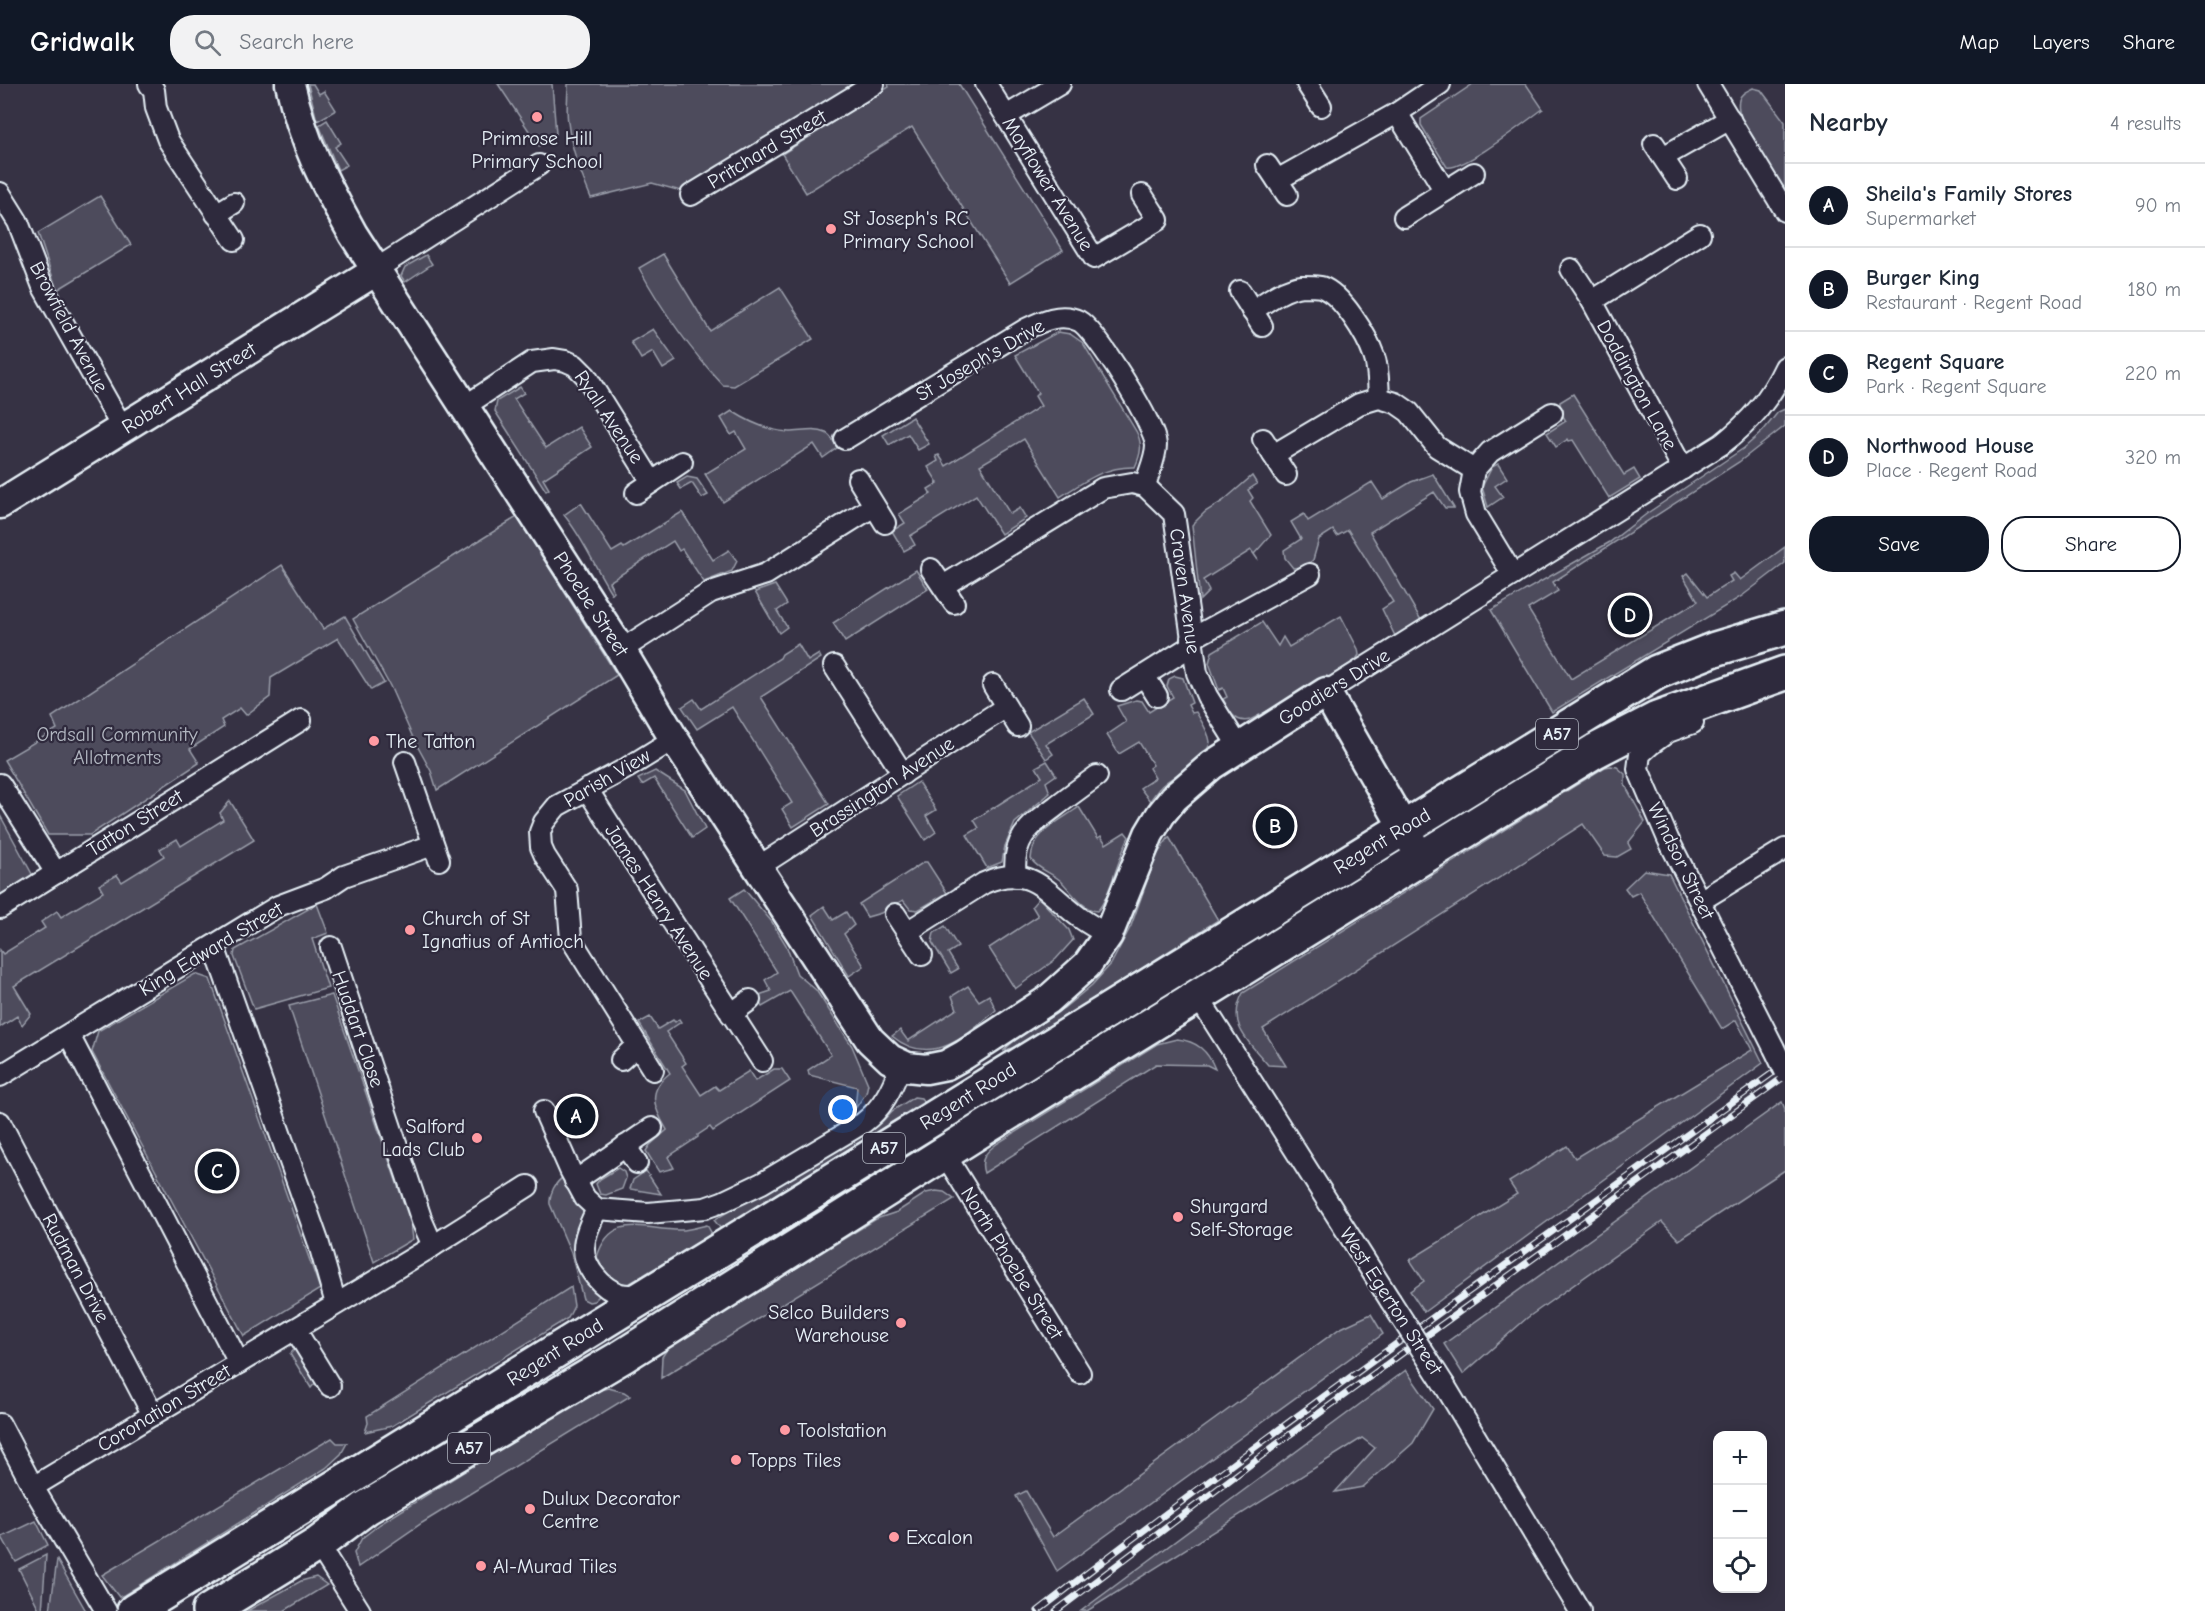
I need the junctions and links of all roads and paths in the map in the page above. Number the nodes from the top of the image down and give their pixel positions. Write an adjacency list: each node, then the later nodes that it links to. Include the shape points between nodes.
1 (149, 84): 23 (street, via 168,140)
2 (290, 84): 28 (street, Phoebe Street, via 315,163)
3 (874, 84): 19 (street, Pritchard Street)
4 (986, 84): 11 (street, Mayflower Avenue)
5 (1059, 84): 11 (street)
6 (1306, 84): 9 (street)
7 (1440, 84): 10 (street)
8 (1712, 85): 12 (street)
9 (1321, 106)
10 (1397, 113): 16 (street); 17 (street)
11 (1005, 117): 20 (street, Mayflower Avenue, via 1094,258 1158,220)
12 (1730, 119): 15 (street, via 1658,150); 22 (street)
13 (539, 165): 28 (street)
14 (1473, 173): 17 (street)
15 (1677, 179)
16 (1277, 180)
17 (1445, 191): 24 (street)
18 (0, 193): 35 (street, Browfield Avenue, via 18,222 43,287)
19 (691, 195)
20 (1143, 195)
21 (234, 203): 23 (street)
22 (1785, 211)
23 (216, 214): 26 (street)
24 (1404, 217)
25 (1700, 234): 30 (street, Doddington Lane)
26 (234, 240)
27 (1571, 269): 30 (street, Doddington Lane)
28 (376, 271): 33 (street, Phoebe Street); 35 (street, Robert Hall Street)
29 (1240, 291): 32 (street, via 1257,318 1281,293 1301,286 1321,287 1335,296 1375,357)
30 (1592, 301): 38 (street, Doddington Lane)
31 (1785, 366): 38 (street, Goodiers Drive, via 1776,387 1743,428)
32 (1379, 398): 39 (street, via 1409,412 1437,447); 40 (street, via 1268,447)
33 (465, 406): 37 (street, Ryall Avenue, via 532,362 566,361 591,383 644,488); 53 (street, Phoebe Street)
34 (1552, 413): 39 (street, via 1490,452)
35 (123, 429): 43 (street, Robert Hall Street)
36 (845, 440): 42 (street, St Joseph's Drive, via 1026,329 1045,320 1072,318 1097,339 1150,424 1156,446)
37 (682, 462)
38 (1683, 469): 46 (street, Goodiers Drive)
39 (1474, 470): 46 (street, via 1470,492 1476,514)
40 (1286, 475)
41 (858, 479): 53 (street, via 880,514 766,574 711,592)
42 (1145, 486): 47 (street, via 1103,488); 51 (street, Craven Avenue, via 1174,514)
43 (0, 504)
44 (931, 568): 47 (street)
45 (1310, 574): 51 (street)
46 (1513, 575): 60 (street, Goodiers Drive)
47 (943, 586): 48 (street)
48 (954, 603)
49 (1785, 621): 52 (highway, A57)
50 (1785, 628): 52 (highway, Regent Road / A57)
51 (1191, 643): 56 (street); 66 (street, Craven Avenue, via 1207,696)
52 (1715, 649): 73 (highway, Regent Road / A57, via 1658,672)
53 (621, 650): 65 (street, Phoebe Street)
54 (834, 666): 69 (street)
55 (1780, 675): 59 (highway, Regent Road / A57)
56 (1146, 676): 58 (street); 61 (street)
57 (993, 685): 62 (street)
58 (1121, 690)
59 (1738, 690): 67 (highway, Regent Road / A57, via 1657,719); 79 (street, Windsor Street, via 1719,708 1668,732 1640,754 1638,769)
60 (1326, 692): 66 (street, Goodiers Drive); 73 (street)
61 (1156, 696)
62 (1006, 707): 64 (street); 69 (street, Brassington Avenue)
63 (301, 720): 77 (street, Tatton Street)
64 (1018, 726)
65 (674, 739): 72 (street, Parish View); 76 (street, Phoebe Street)
66 (1239, 747): 83 (street, Goodiers Drive, via 1189,783 1161,814)
67 (1595, 751): 73 (highway, A57, via 1559,754 1451,822 1423,833); 75 (highway, Regent Road / A57)
68 (405, 762): 84 (street, King Edward Street, via 436,852 344,876 326,888 278,906)
69 (903, 774): 76 (street, Brassington Avenue)
70 (1097, 776): 78 (street, via 1064,789 1023,834)
71 (0, 784): 77 (street)
72 (587, 789): 89 (street, James Henry Avenue); 91 (street, Parish View, via 549,813 540,832 541,848 567,890 571,939)
73 (1404, 828): 75 (street); 108 (highway, Regent Road / A57)
74 (1785, 849): 79 (street)
75 (1421, 858): 87 (highway, Regent Road / A57)
76 (758, 867): 94 (street, Phoebe Street, via 870,1040)
77 (56, 873): 80 (street, Tatton Street)
78 (1016, 877): 82 (street, via 984,883); 83 (street, via 1044,887 1078,917)
79 (1700, 902): 96 (street, Windsor Street, bridge)
80 (0, 908)
81 (895, 914): 82 (street)
82 (907, 932): 86 (street)
83 (1108, 935): 94 (street, Goodiers Drive, via 1087,964 1048,1000 964,1056 926,1069)
84 (214, 946): 90 (street, King Edward Street); 109 (street, via 318,1241)
85 (331, 947): 107 (street, Huddart Close)
86 (922, 955)
87 (1197, 995): 102 (highway, Regent Road / A57); 122 (street, West Egerton Street, bridge, via 1445,1386)
88 (750, 1000): 89 (street)
89 (731, 1014): 93 (street, James Henry Avenue)
90 (69, 1035): 97 (street, King Edward Street); 111 (street)
91 (638, 1045): 92 (street); 95 (street, Parish View)
92 (621, 1060)
93 (762, 1061)
94 (901, 1065): 106 (street, via 877,1113 743,1192 705,1208 648,1213)
95 (653, 1070)
96 (1785, 1071)
97 (0, 1076)
98 (544, 1111): 104 (street)
99 (0, 1122): 114 (street, Rudman Drive)
100 (652, 1128): 101 (street)
101 (625, 1146): 103 (street); 104 (street)
102 (944, 1153): 112 (street, North Phoebe Street); 117 (highway, Regent Road / A57, via 623,1356 366,1508)
103 (637, 1163)
104 (575, 1181): 106 (street)
105 (528, 1186): 107 (street, Coronation Street)
106 (597, 1209): 108 (street, via 586,1233 584,1251 590,1269 602,1283 620,1294)
107 (433, 1246): 109 (street, Coronation Street)
108 (654, 1291): 119 (highway, Regent Road / A57)
109 (336, 1304): 110 (street, Coronation Street)
110 (296, 1329): 111 (street, Coronation Street); 113 (street)
111 (239, 1363): 114 (street, Coronation Street)
112 (1080, 1373)
113 (330, 1386)
114 (153, 1415): 116 (street, Coronation Street)
115 (0, 1424): 116 (street)
116 (33, 1487): 118 (street)
117 (318, 1544): 120 (highway, Regent Road / A57); 121 (street)
118 (106, 1611)
119 (134, 1611)
120 (209, 1611)
121 (360, 1611)
122 (1580, 1611)

